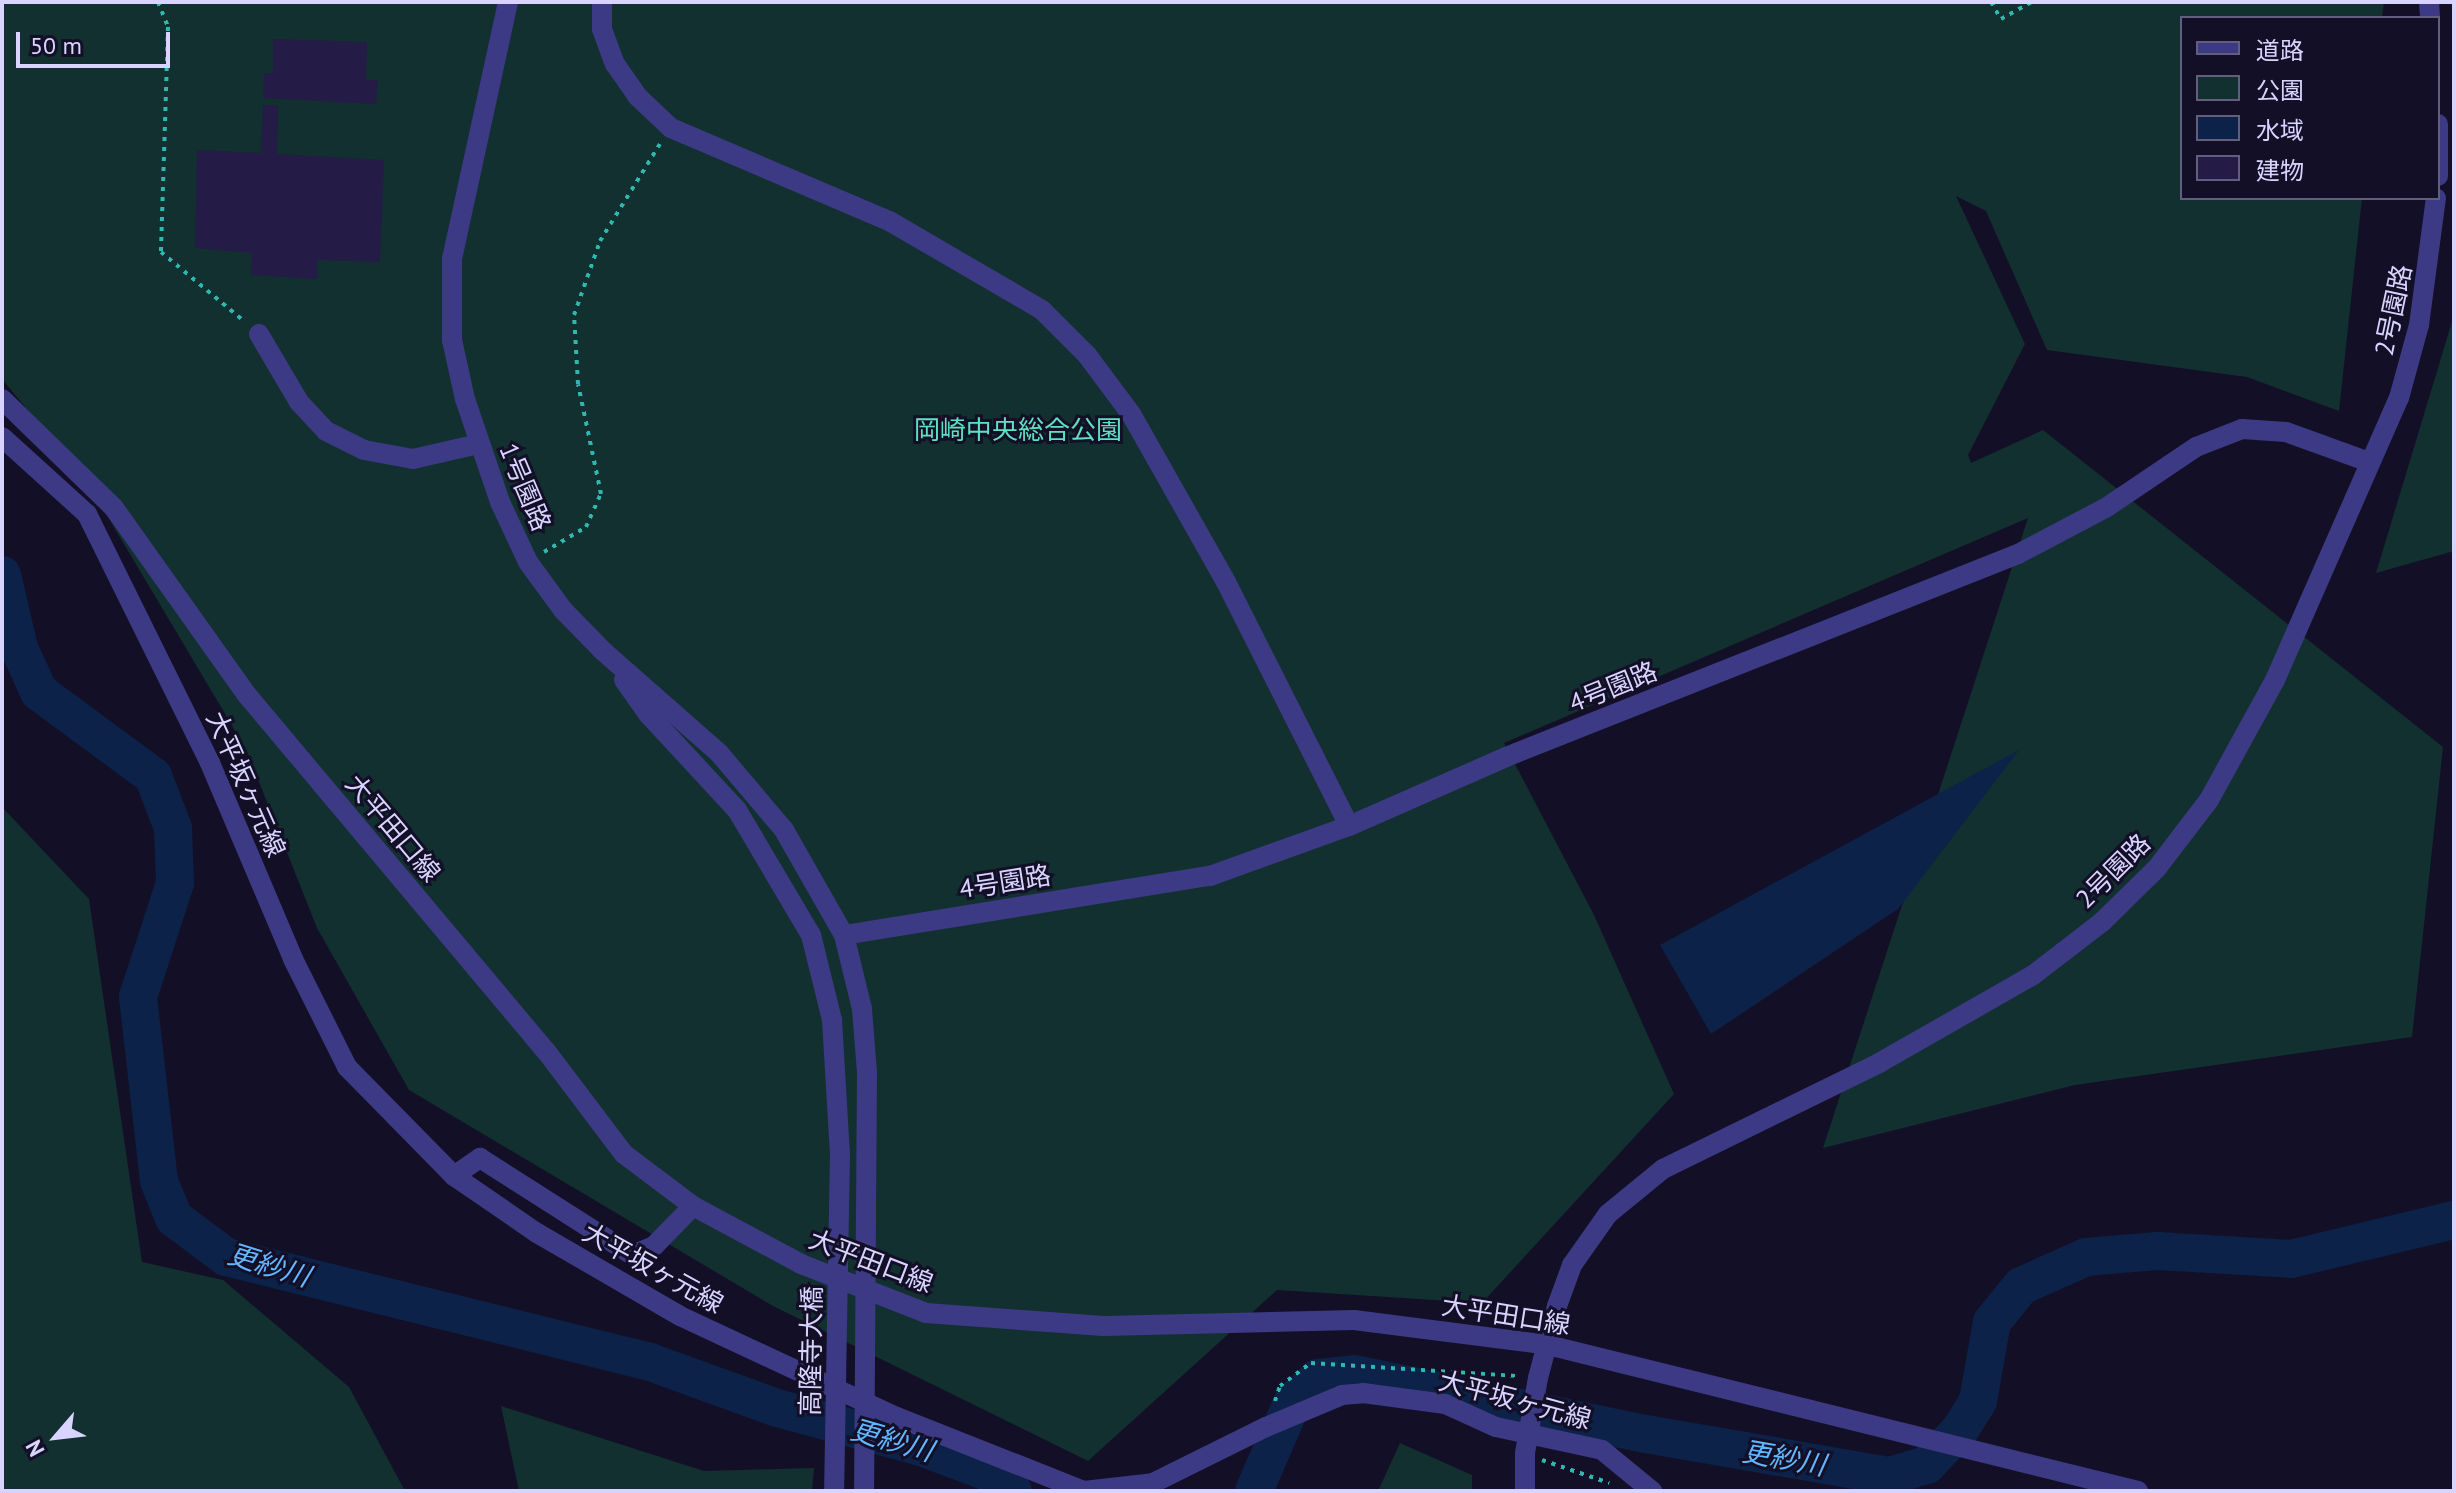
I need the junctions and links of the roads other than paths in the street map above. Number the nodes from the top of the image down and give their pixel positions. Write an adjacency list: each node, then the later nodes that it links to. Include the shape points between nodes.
1 (508, 2): 7 (street, 1号園路, via 495,81 464,185 452,258 452,340)
2 (602, 2): 10 (street, via 602,29 615,64 637,96 671,128 891,222 1042,310 1087,355 1131,414 1226,582)
3 (2436, 200): 8 (street, 2号園路, via 2419,325 2399,398)
4 (259, 334): 7 (street, via 299,402 326,431 364,450 413,459)
5 (2, 399): 14 (street, 大平田口線, via 114,508 247,695 546,1051 624,1154)
6 (2, 437): 13 (street, 大平坂ヶ元線, via 87,514 210,763 293,959 347,1067)
7 (478, 444): 9 (street, 1号園路, via 528,562 563,610)
8 (2369, 462): 10 (street, 4号園路, via 2286,432 2242,429 2196,447 2107,507 2018,554 1506,757); 15 (street, 2号園路, via 2243,744 2157,868 2090,931 1969,1015 1663,1169 1628,1194 1589,1235 1572,1265)
9 (603, 651): 11 (street, 1号園路, via 719,753 784,830); 17 (street, 高隆寺大橋, via 648,714 737,810 811,935 832,1020 840,1153)
10 (1349, 826): 11 (street, 4号園路, via 1210,876)
11 (844, 935): 12 (street, 1号園路)
12 (862, 1009): 18 (street, 高隆寺大橋, via 867,1072)
13 (454, 1176): 14 (street, via 480,1158 632,1255 654,1246); 19 (street, 大平坂ヶ元線, via 537,1233 680,1316 897,1417 1084,1491 1153,1483 1278,1422 1342,1395 1363,1393 1445,1404 1496,1427 1602,1450)
14 (693, 1206): 15 (street, 大平田口線, via 801,1264 926,1313 1104,1326 1354,1320)
15 (1548, 1345): 16 (street, 2号園路, via 1525,1453); 20 (street, 大平田口線)
16 (1524, 1485)
17 (834, 1491)
18 (864, 1491)
19 (1652, 1491)
20 (2138, 1491)

